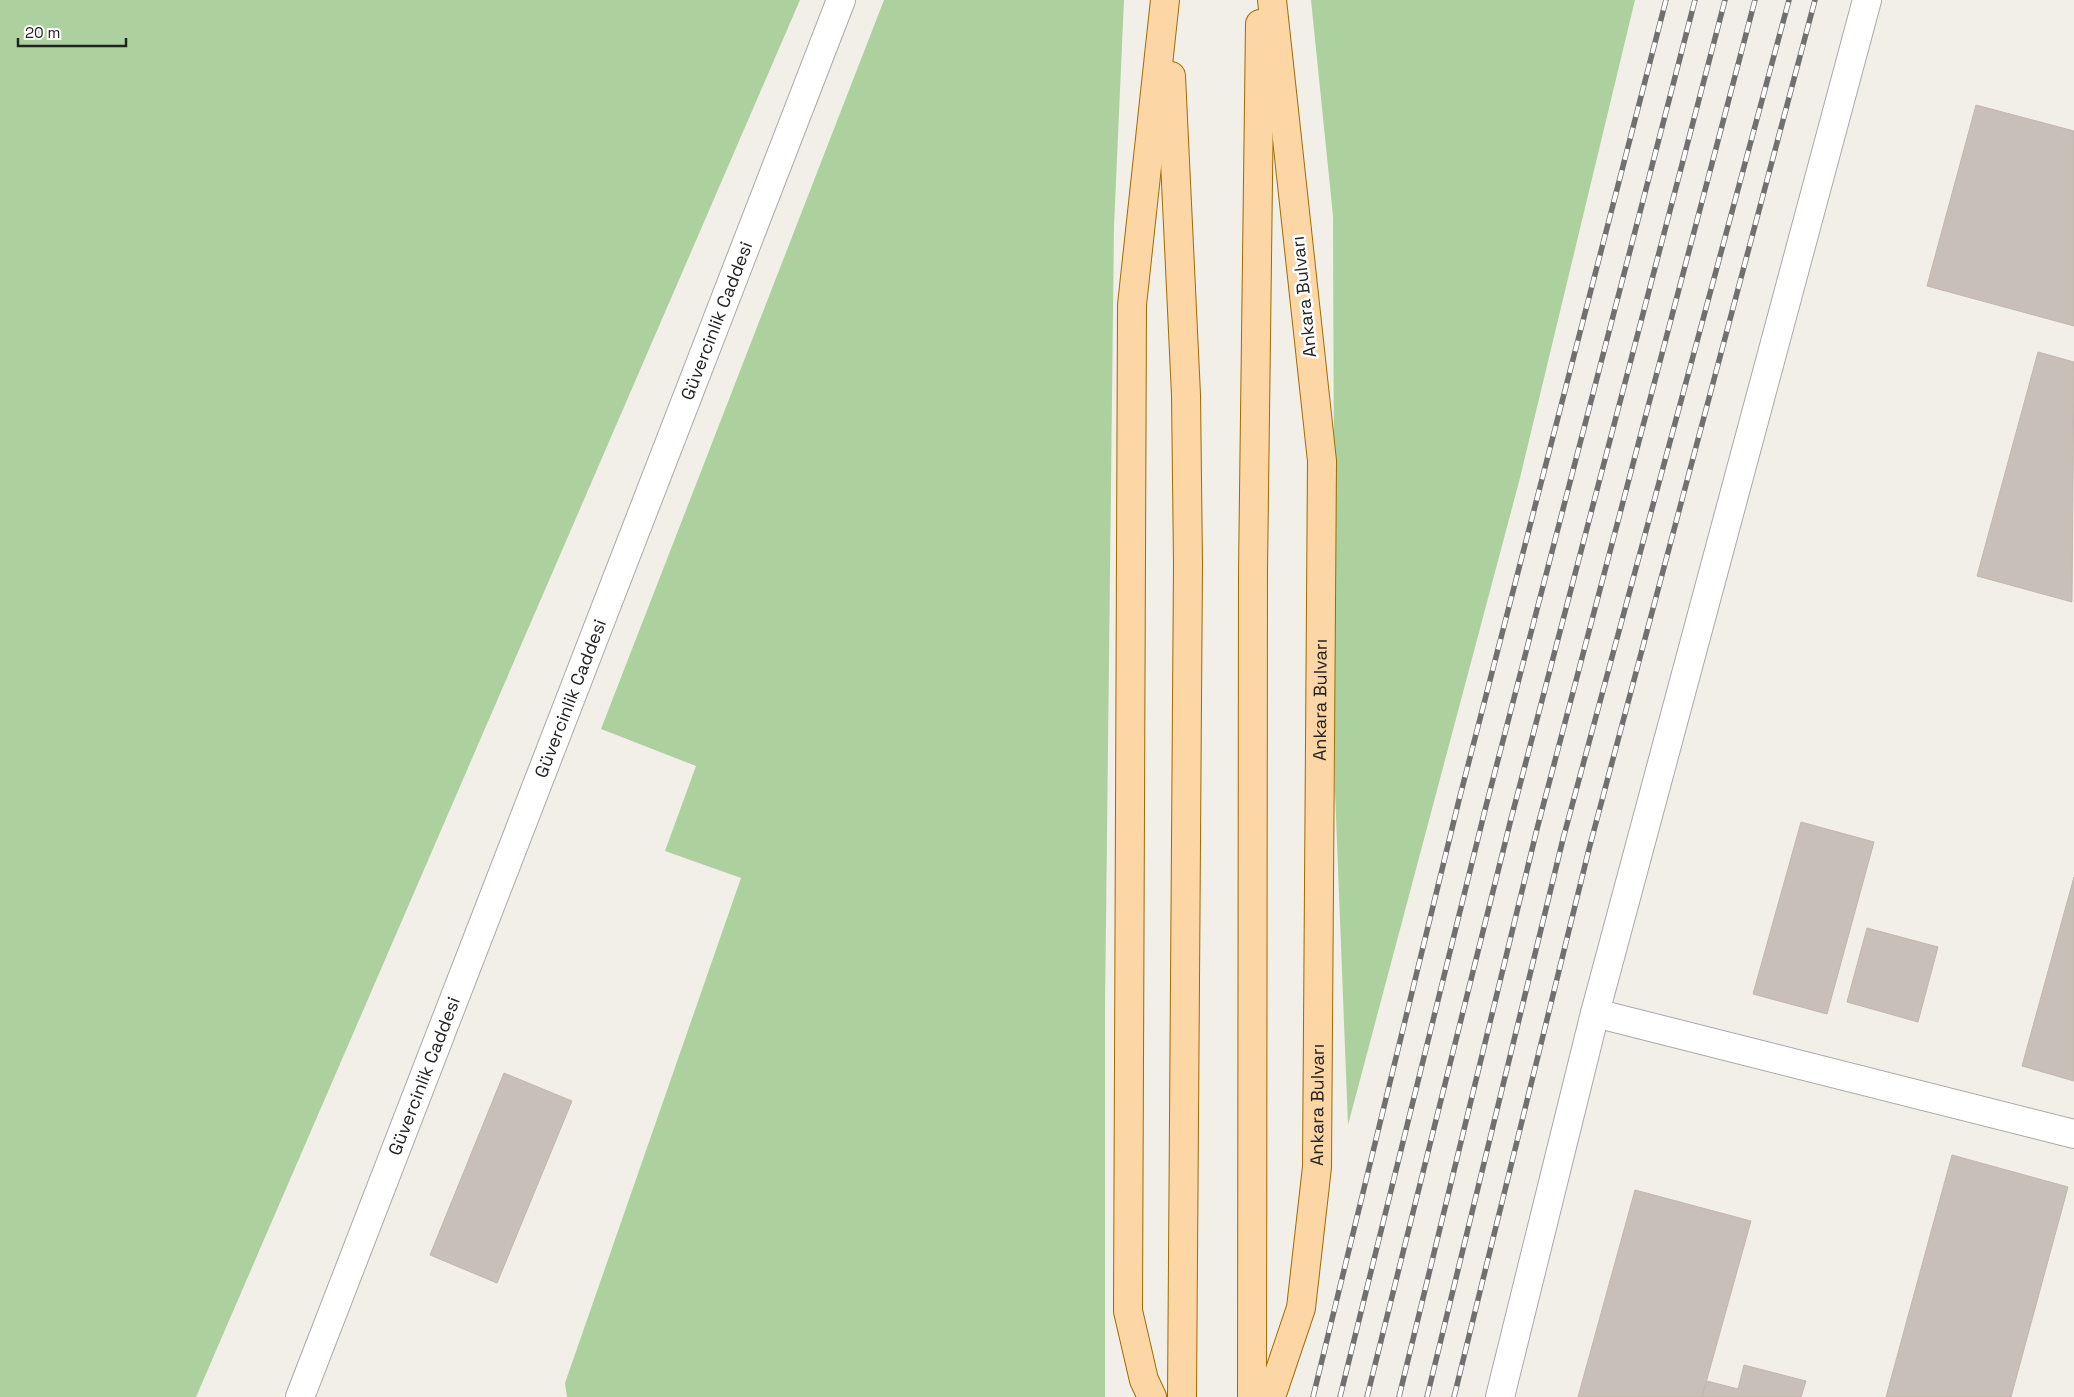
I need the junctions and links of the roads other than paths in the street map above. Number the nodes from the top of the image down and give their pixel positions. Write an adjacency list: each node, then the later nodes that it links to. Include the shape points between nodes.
1 (841, 0): 8 (street, Güvercinlik Caddesi)
2 (1167, 0): 9 (main road, via 1132,305 1128,1311 1144,1380); 10 (main road, via 1186,394 1188,564)
3 (1260, 0): 11 (main road, via 1253,572)
4 (1272, 0): 12 (main road, Ankara Bulvarı, via 1322,461 1317,1167 1301,1308 1272,1394)
5 (1867, 0): 6 (street)
6 (1595, 1013): 7 (street); 13 (street)
7 (2074, 1134)
8 (300, 1397)
9 (1152, 1397)
10 (1182, 1397)
11 (1252, 1397)
12 (1268, 1397)
13 (1500, 1397)

